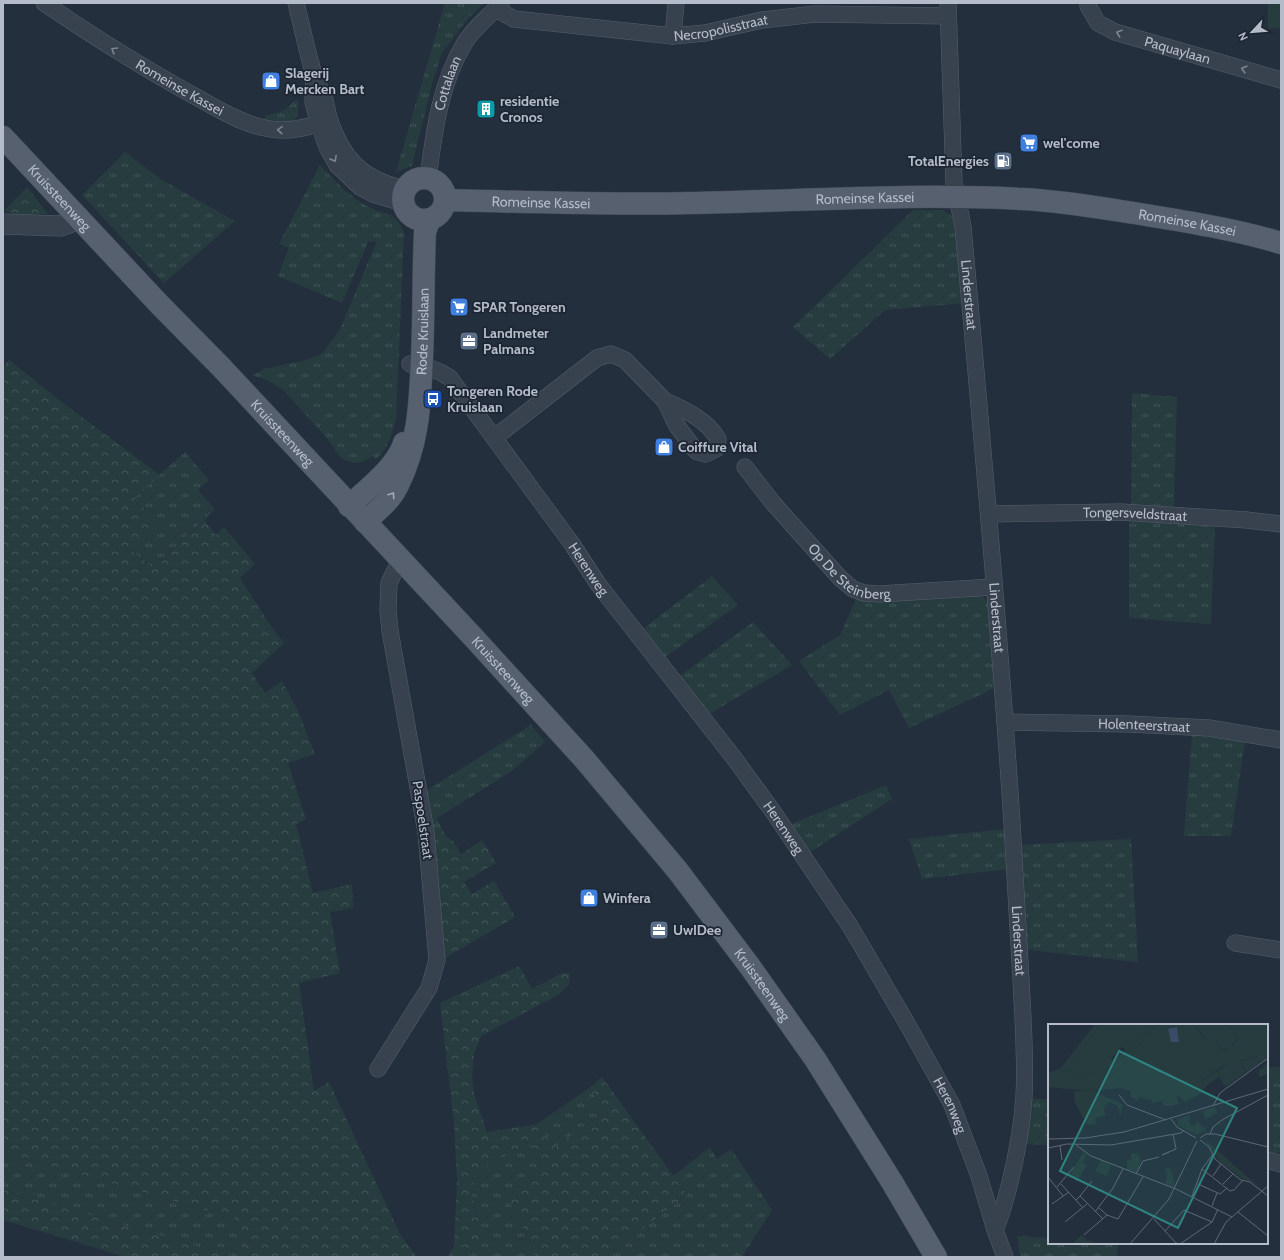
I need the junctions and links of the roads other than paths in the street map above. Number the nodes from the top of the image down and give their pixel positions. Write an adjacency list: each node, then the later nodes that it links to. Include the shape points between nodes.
1 (44, 3): 10 (street, Romeinse Kassei, one-way to 1, via 300,129 279,130 257,126 231,116 139,65)
2 (296, 3): 10 (street, via 314,76 313,102)
3 (676, 3): 8 (street)
4 (1088, 3): 9 (street, Paquaylaan, one-way to 4, via 1115,32 1098,23)
5 (498, 6): 8 (street, Necropolisstraat, via 514,19); 12 (street, Cottalaan, via 464,44 448,78)
6 (815, 8): 7 (street, Necropolisstraat); 8 (street, Necropolisstraat, via 705,33)
7 (948, 10): 13 (street, Linderstraat)
8 (673, 36)
9 (1281, 80)
10 (324, 122): 15 (street, via 358,168 367,176 391,186)
11 (3, 137): 16 (main road, Kruissteenweg)
12 (428, 178): 14 (main road, via 441,186); 15 (main road, via 415,180 409,184)
13 (956, 197): 14 (main road, Romeinse Kassei, via 688,203); 18 (main road, Romeinse Kassei, via 1025,199 1083,206 1204,225); 24 (street, Linderstraat, via 963,227)
14 (445, 200): 15 (main road, via 438,216)
15 (413, 208): 19 (main road, Rode Kruislaan, via 416,232)
16 (79, 217): 17 (street, via 60,226); 23 (main road, Kruissteenweg)
17 (3, 224)
18 (1281, 243)
19 (416, 364): 21 (street, Herenweg, via 440,371 450,378); 23 (main road, Rode Kruislaan, via 402,448 382,475); 25 (main road, Rode Kruislaan, one-way to 19, via 387,502 397,487 413,446 419,413)
20 (665, 402): 21 (street, via 625,360 611,354 597,358)
21 (494, 438): 36 (street, Herenweg, via 572,544 598,584 734,758 850,926 952,1105 979,1176)
22 (745, 467): 28 (street, Op De Steinberg, via 773,503 840,578 853,589 879,594)
23 (349, 506): 25 (main road, Kruissteenweg)
24 (989, 514): 26 (street, Tongersveldstraat, via 1121,512); 28 (street, Linderstraat)
25 (364, 522): 27 (main road, Kruissteenweg)
26 (1281, 524)
27 (400, 560): 33 (street, Paspoelstraat, via 389,583 388,610 426,832 437,960 429,988); 37 (main road, Kruissteenweg, via 585,760 678,871 751,968 815,1060)
28 (993, 587): 29 (street, Linderstraat)
29 (1005, 722): 30 (street, Holenteerstraat, via 1209,728); 36 (street, Linderstraat, via 1024,1046 1024,1089 1021,1131 1015,1163 1002,1214)
30 (1281, 740)
31 (1235, 943): 32 (street)
32 (1281, 950)
33 (378, 1069)
34 (1268, 1160): 35 (street)
35 (1281, 1164)
36 (995, 1230): 38 (street, Herenweg)
37 (936, 1257)
38 (1005, 1257)

